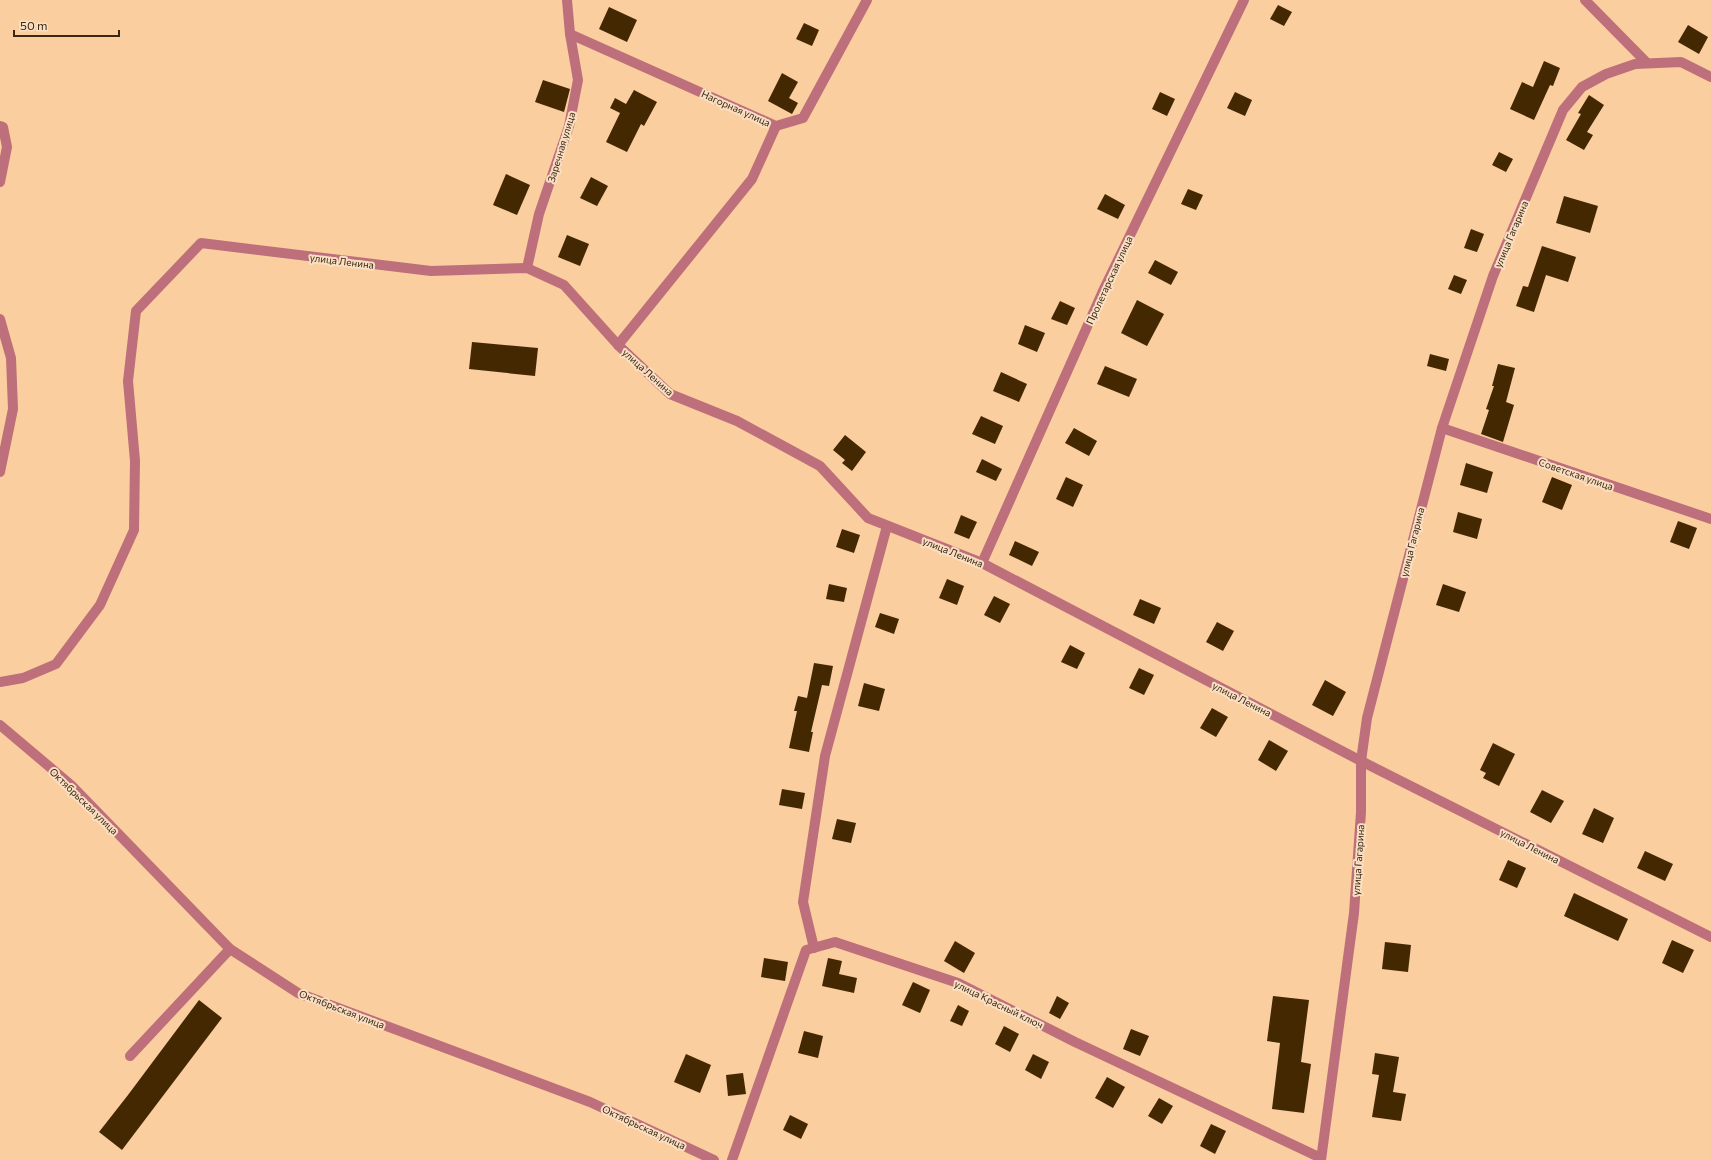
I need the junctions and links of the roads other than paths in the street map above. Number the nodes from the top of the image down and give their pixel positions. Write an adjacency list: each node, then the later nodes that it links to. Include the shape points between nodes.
1 (567, 0): 5 (street, Заречная улица)
2 (867, 0): 9 (street, Нагорная улица, via 803,118)
3 (1244, 0): 18 (street, Пролетарская улица, via 1103,291)
4 (1585, 0): 6 (street)
5 (570, 34): 9 (street, Нагорная улица); 11 (street, Заречная улица, via 578,80 569,126 539,214)
6 (1647, 63): 7 (street, улица Гагарина, via 1681,62); 14 (street, улица Гагарина, via 1635,64 1606,74 1582,86 1563,110 1493,276)
7 (1711, 77)
8 (0, 126): 10 (street, via 3,127 7,146)
9 (776, 126): 13 (street, via 752,179)
10 (0, 182)
11 (527, 268): 13 (street, улица Ленина, via 564,285); 19 (street, улица Ленина, via 431,271 201,243 136,311 128,381 135,460 134,530 100,606 56,664 23,678)
12 (0, 319): 15 (street, via 11,358 13,409)
13 (618, 345): 17 (street, улица Ленина, via 670,394 737,421 820,466 868,518)
14 (1442, 428): 16 (street, Советская улица); 21 (street, улица Гагарина, via 1367,718)
15 (0, 472)
16 (1711, 519)
17 (887, 526): 18 (street, улица Ленина); 23 (street, via 825,756 803,902)
18 (982, 564): 21 (street, улица Ленина)
19 (0, 682)
20 (0, 725): 24 (street, Октябрьская улица, via 71,785)
21 (1361, 761): 22 (street, улица Ленина); 26 (street, улица Гагарина, via 1361,812 1354,913)
22 (1711, 937)
23 (814, 948): 26 (street, улица Красный ключ, via 835,942 958,982 1082,1045); 28 (street, via 806,950)
24 (230, 949): 25 (street); 27 (street, Октябрьская улица, via 298,993 590,1102)
25 (130, 1056)
26 (1321, 1159)
27 (714, 1160)
28 (732, 1160)

